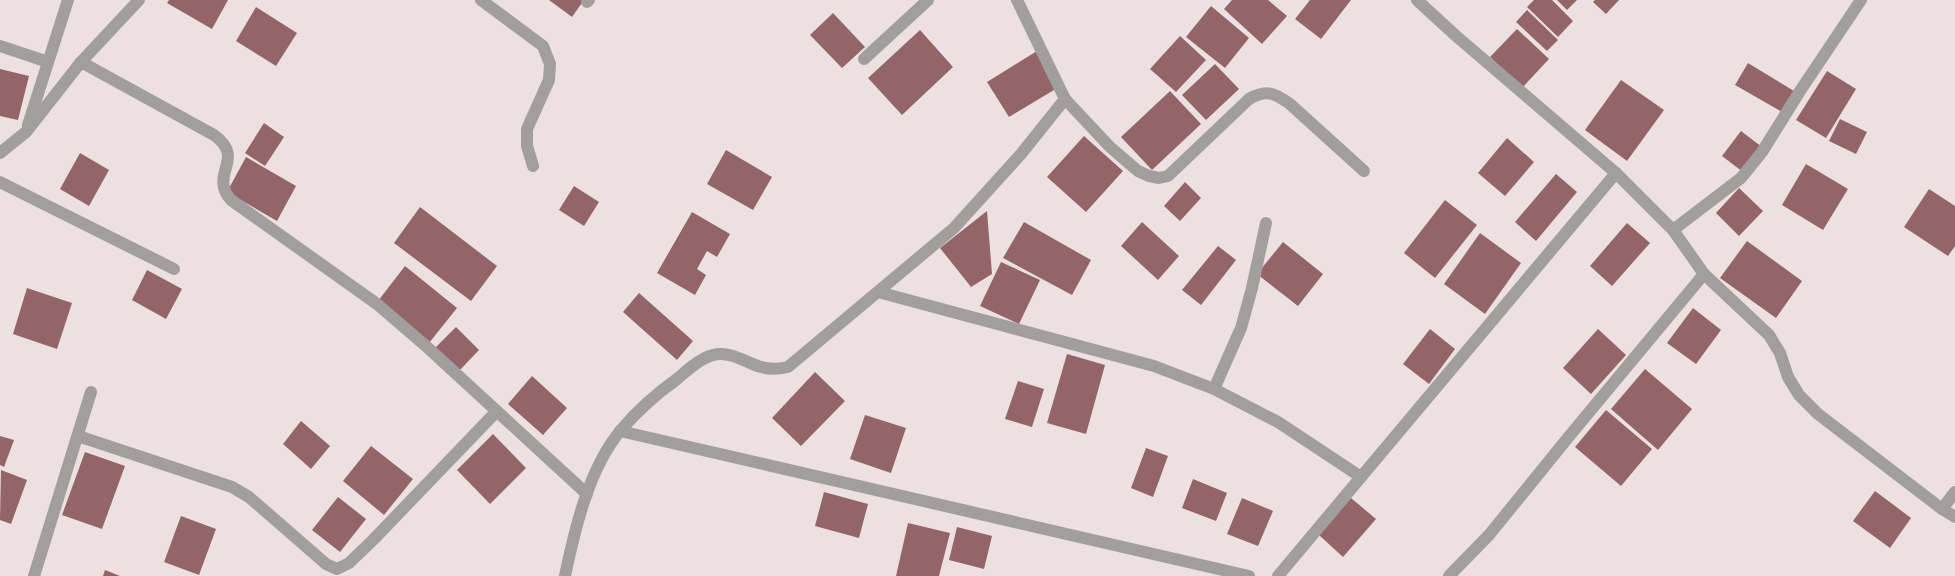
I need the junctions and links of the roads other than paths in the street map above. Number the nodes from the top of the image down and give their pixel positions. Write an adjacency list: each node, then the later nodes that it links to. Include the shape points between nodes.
1 (68, 0): 10 (street)
2 (139, 0): 11 (street)
3 (481, 0): 15 (street, via 543,46 550,64 549,80 527,129 527,146)
4 (928, 0): 9 (street)
5 (1017, 0): 12 (street)
6 (1417, 0): 17 (street)
7 (1861, 0): 20 (street, via 1762,152 1741,178)
8 (0, 46): 10 (street)
9 (864, 59)
10 (48, 62): 13 (street)
11 (81, 62): 13 (street); 26 (street, via 214,135 224,143 228,150 228,159 222,184 224,193 231,200 377,304)
12 (1065, 99): 16 (street, via 1110,147 1138,171 1149,176 1168,176 1249,99 1258,94 1268,93 1278,95 1290,104); 23 (street, via 1021,154 954,228)
13 (26, 132): 14 (street)
14 (0, 153)
15 (533, 166)
16 (1364, 171)
17 (1616, 173): 20 (street); 29 (street)
18 (0, 182): 21 (street)
19 (1266, 223): 24 (street, via 1241,328)
20 (1673, 230): 22 (street)
21 (174, 268)
22 (1704, 274): 32 (street, via 1769,335 1780,353 1791,383 1818,414); 38 (street, via 1489,535)
23 (878, 292): 24 (street, via 1154,366); 27 (street, via 788,367 760,367 741,358 718,354 702,359 649,400)
24 (1214, 389): 29 (street, via 1278,422)
25 (91, 392): 28 (street)
26 (497, 411): 28 (street, via 373,540 349,563 337,569 326,564 249,497 232,487); 31 (street)
27 (620, 431): 31 (street, via 603,458); 36 (street)
28 (78, 436): 34 (street)
29 (1361, 477): 37 (street)
30 (1955, 492): 32 (street)
31 (587, 494): 35 (street)
32 (1942, 509): 33 (street)
33 (1955, 517)
34 (34, 576)
35 (565, 576)
36 (1249, 576)
37 (1278, 576)
38 (1449, 576)

